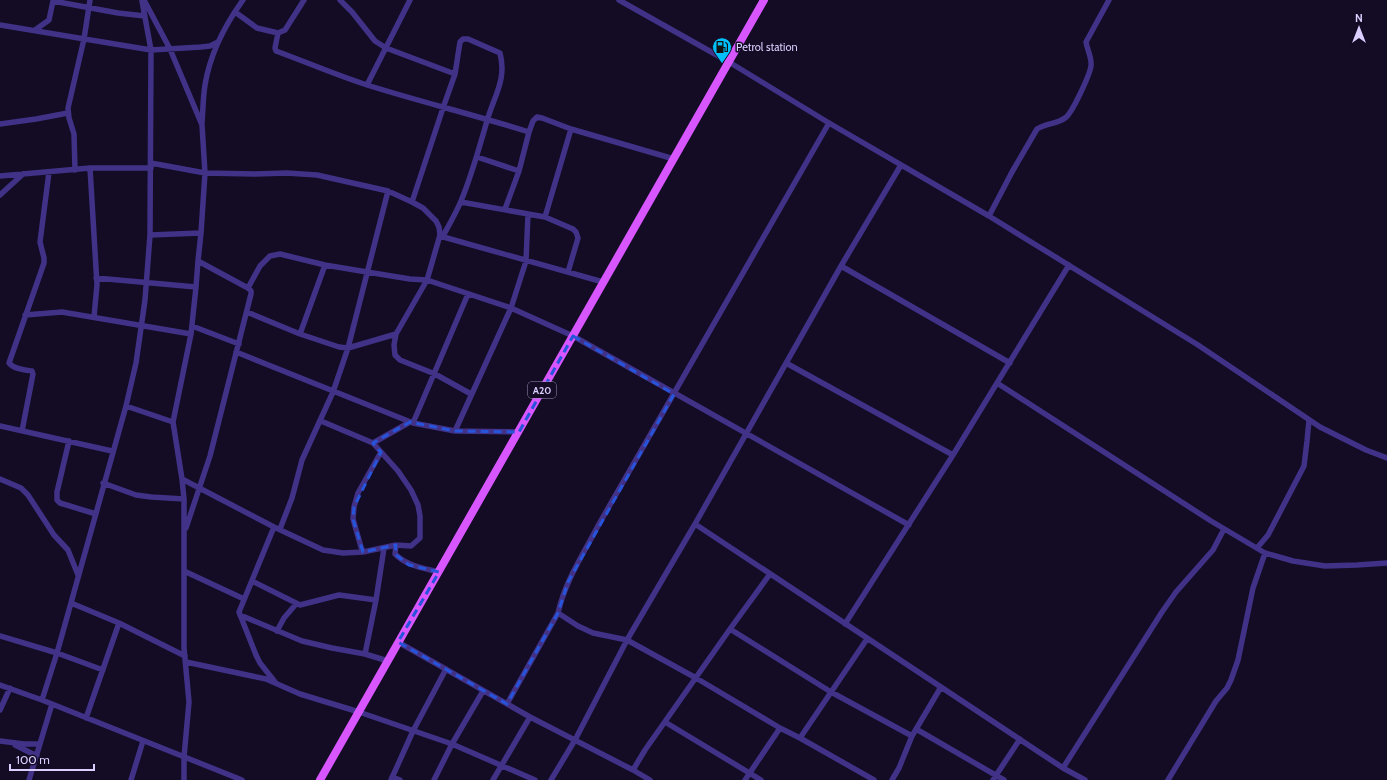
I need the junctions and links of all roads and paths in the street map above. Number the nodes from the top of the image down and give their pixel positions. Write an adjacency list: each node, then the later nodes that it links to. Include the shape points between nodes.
1 (90, 0): 10 (street)
2 (143, 0): 12 (street); 19 (street)
3 (243, 0): 11 (street)
4 (304, 0): 15 (street, via 286,30)
5 (340, 0): 18 (street, via 375,41)
6 (410, 0): 18 (street)
7 (619, 0): 21 (street)
8 (764, 0): 21 (main road, A20)
9 (1109, 0): 49 (street, via 1086,42 1091,66 1072,111 1067,118 1037,129)
10 (89, 8): 12 (street); 14 (street, via 53,1 49,20); 16 (street)
11 (235, 12): 15 (street, via 257,28); 17 (street)
12 (145, 16): 20 (street)
13 (0, 25): 14 (street)
14 (35, 30): 16 (street)
15 (278, 34): 23 (street, via 276,51)
16 (84, 39): 20 (street); 25 (street)
17 (218, 42): 19 (street, via 210,46); 29 (street, via 205,85)
18 (386, 48): 22 (street); 23 (street)
19 (170, 49): 20 (street); 29 (street)
20 (151, 50): 34 (street)
21 (729, 62): 27 (street); 33 (main road, A20)
22 (455, 74): 24 (street); 26 (street, via 460,42 463,39 500,53 502,78)
23 (367, 85): 24 (street)
24 (443, 108): 26 (street); 45 (street)
25 (68, 114): 28 (street); 37 (street, via 74,134)
26 (487, 119): 31 (street); 32 (street)
27 (829, 123): 35 (street); 87 (street)
28 (0, 124)
29 (202, 125): 40 (street)
30 (571, 129): 31 (street, via 539,117 534,119); 33 (street); 50 (street)
31 (529, 132): 38 (street)
32 (477, 157): 38 (street); 46 (street)
33 (674, 159): 63 (main road, A20)
34 (151, 165): 36 (street); 40 (street); 52 (street)
35 (901, 165): 49 (street); 58 (street)
36 (90, 168): 37 (street); 61 (street)
37 (75, 170): 39 (street)
38 (519, 170): 47 (street)
39 (49, 172): 41 (street); 70 (street, via 40,242 44,263)
40 (205, 173): 43 (street, via 317,175); 51 (street)
41 (23, 174): 42 (street); 44 (street)
42 (0, 176)
43 (388, 191): 45 (street); 59 (street)
44 (0, 195)
45 (412, 202): 53 (street, via 436,221)
46 (461, 202): 47 (street); 53 (street)
47 (504, 209): 48 (street)
48 (528, 214): 50 (street); 54 (street)
49 (989, 216): 57 (street)
50 (544, 217): 60 (street, via 573,228 576,232 578,238)
51 (202, 233): 52 (street); 55 (street)
52 (150, 235): 64 (street)
53 (441, 236): 54 (street); 62 (street)
54 (526, 260): 60 (street); 68 (street)
55 (198, 261): 65 (street); 66 (street)
56 (325, 265): 59 (street); 66 (street, via 280,254 270,256 260,266); 75 (street)
57 (1069, 265): 82 (street); 89 (street)
58 (841, 266): 81 (street); 82 (street)
59 (367, 272): 62 (street); 79 (street)
60 (568, 272): 63 (street)
61 (96, 278): 64 (street); 71 (street)
62 (427, 280): 67 (street); 76 (street)
63 (603, 282): 77 (main road, A20)
64 (148, 283): 65 (street); 72 (street)
65 (196, 287): 73 (street)
66 (248, 288): 69 (street, via 251,294)
67 (468, 294): 68 (street); 83 (street)
68 (511, 308): 77 (street); 86 (street)
69 (246, 312): 75 (street); 78 (street)
70 (25, 315): 71 (street, via 62,312); 94 (street, via 9,363 34,374)
71 (94, 317): 72 (street)
72 (142, 325): 74 (street); 88 (street)
73 (192, 326): 74 (street); 78 (street)
74 (191, 334): 91 (street)
75 (300, 334): 79 (street)
76 (396, 334): 79 (street); 83 (street, via 394,345 400,360)
77 (573, 336): 87 (street); 96 (main road, A20)
78 (238, 344): 80 (street)
79 (348, 348): 85 (street)
80 (236, 352): 85 (street); 107 (street, via 210,456)
81 (786, 363): 97 (street); 102 (street)
82 (1010, 363): 84 (street)
83 (435, 374): 86 (street); 92 (street)
84 (997, 383): 102 (street); 113 (street)
85 (333, 392): 90 (street); 92 (street)
86 (471, 394): 95 (street)
87 (674, 394): 97 (street); 130 (street, via 568,582)
88 (126, 406): 91 (street); 100 (street)
89 (1309, 420): 103 (street); 117 (street, via 1304,466 1268,535)
90 (321, 421): 99 (street); 112 (street, via 302,460 290,505)
91 (173, 422): 105 (street)
92 (411, 423): 95 (street); 99 (street)
93 (0, 426): 94 (street)
94 (22, 431): 98 (street)
95 (455, 431): 96 (street)
96 (518, 432): 122 (main road, A20)
97 (747, 434): 110 (street); 111 (street)
98 (69, 441): 100 (street); 109 (street, via 57,500)
99 (373, 444): 101 (street)
100 (112, 451): 106 (street)
101 (381, 452): 115 (street, via 411,490 420,516 419,540 411,546); 118 (street, via 358,493 354,507 353,519)
102 (953, 455): 111 (street)
103 (1387, 458)
104 (0, 479): 123 (street, via 21,488 28,495 54,535 68,550)
105 (182, 479): 107 (street); 108 (street)
106 (103, 483): 108 (street, via 136,495); 109 (street)
107 (199, 488): 112 (street); 114 (street)
108 (184, 499): 114 (street)
109 (96, 514): 123 (street)
110 (695, 524): 124 (street); 138 (street)
111 (909, 526): 133 (street)
112 (277, 528): 118 (street, via 327,551); 125 (street)
113 (1224, 529): 117 (street); 176 (street, via 1214,550 1176,592 1162,612)
114 (184, 534): 121 (street)
115 (396, 545): 116 (street); 122 (street, via 395,554 404,562)
116 (384, 548): 118 (street); 127 (street)
117 (1257, 548): 119 (street)
118 (363, 552)
119 (1265, 553): 120 (street, via 1325,566); 199 (street, via 1253,588 1238,660 1231,680)
120 (1387, 563)
121 (184, 571): 126 (street); 142 (street)
122 (439, 572): 139 (main road, A20)
123 (78, 574): 128 (street)
124 (770, 574): 133 (street); 134 (street)
125 (252, 581): 126 (street); 129 (street)
126 (244, 599): 131 (street)
127 (376, 600): 129 (street, via 339,595); 141 (street)
128 (71, 603): 132 (street); 140 (street)
129 (296, 604): 135 (street)
130 (558, 614): 138 (street, via 593,633); 155 (street)
131 (240, 615): 135 (street); 147 (street, via 258,659)
132 (119, 623): 142 (street); 145 (street)
133 (846, 624): 137 (street)
134 (730, 629): 146 (street); 152 (street)
135 (277, 631): 141 (street, via 316,645)
136 (0, 636): 140 (street)
137 (867, 639): 149 (street); 152 (street)
138 (627, 640): 146 (street); 167 (street)
139 (398, 642): 143 (main road, A20); 144 (street)
140 (56, 653): 145 (street); 153 (street)
141 (365, 654): 143 (street)
142 (185, 659): 147 (street); 174 (street, via 189,702)
143 (388, 661): 157 (main road, A20)
144 (446, 669): 151 (street); 163 (street)
145 (103, 670): 159 (street)
146 (696, 678): 160 (street); 161 (street)
147 (275, 682): 157 (street, via 300,694)
148 (0, 685): 150 (street)
149 (941, 687): 162 (street); 166 (street)
150 (10, 688): 153 (street); 156 (street)
151 (483, 691): 155 (street); 172 (street)
152 (831, 692): 164 (street); 165 (street)
153 (42, 700): 154 (street)
154 (52, 704): 159 (street); 171 (street)
155 (507, 704): 158 (street)
156 (0, 710)
157 (359, 712): 163 (street); 186 (main road, A20)
158 (530, 717): 167 (street); 175 (street)
159 (86, 718): 169 (street)
160 (665, 722): 177 (street); 178 (street)
161 (780, 728): 165 (street); 178 (street)
162 (916, 730): 164 (street); 181 (street)
163 (413, 731): 172 (street); 180 (street)
164 (912, 736): 196 (street)
165 (800, 738): 195 (street)
166 (1020, 739): 176 (street); 181 (street)
167 (575, 740): 177 (street); 191 (street)
168 (0, 741): 170 (street)
169 (143, 741): 174 (street); 183 (street)
170 (11, 743): 171 (street); 173 (street)
171 (40, 744): 173 (street)
172 (452, 744): 175 (street); 188 (street)
173 (37, 756): 182 (street)
174 (184, 757): 184 (street); 185 (street)
175 (501, 765): 189 (street); 190 (street)
176 (1063, 768): 198 (street)
177 (633, 770): 179 (street)
178 (750, 773): 193 (street); 194 (street)
179 (640, 777): 192 (street)
180 (392, 778): 187 (street)
181 (994, 778): 197 (street)
182 (29, 780)
183 (130, 780)
184 (184, 780)
185 (242, 780)
186 (320, 780)
187 (400, 780)
188 (434, 780)
189 (493, 780)
190 (535, 780)
191 (551, 780)
192 (650, 780)
193 (745, 780)
194 (761, 780)
195 (874, 780)
196 (892, 780)
197 (1004, 780)
198 (1084, 780)
199 (1168, 780)

